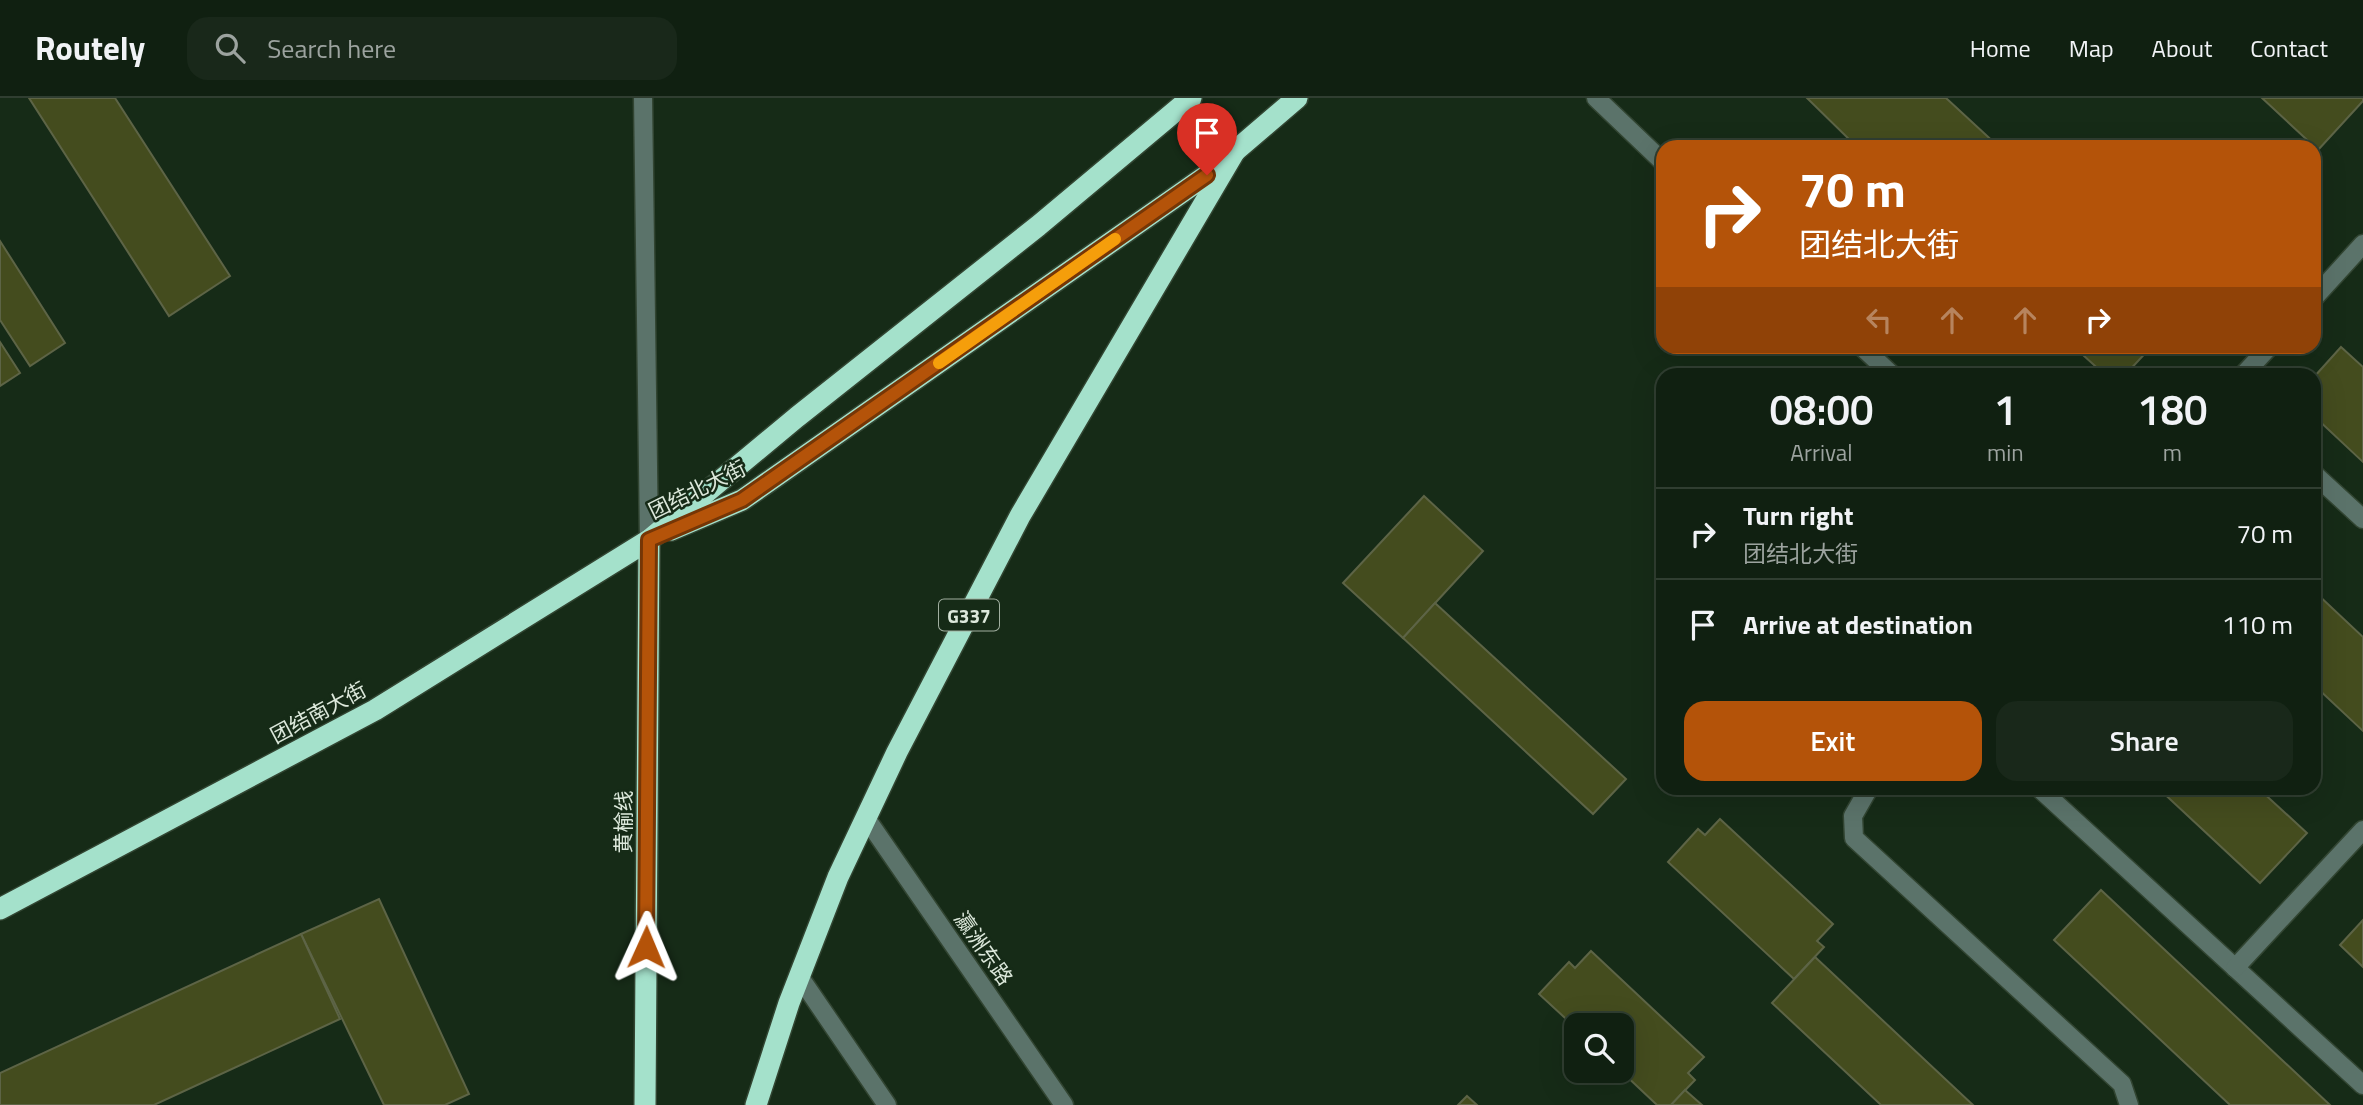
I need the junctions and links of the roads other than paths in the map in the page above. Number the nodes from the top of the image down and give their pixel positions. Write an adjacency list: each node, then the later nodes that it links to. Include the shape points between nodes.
1 (643, 98): 15 (street)
2 (1191, 98): 15 (highway, 团结北大街)
3 (1297, 98): 5 (highway, 团结北大街 / G337)
4 (1596, 98): 6 (street)
5 (1235, 151): 15 (highway, 团结北大街, via 742,500); 18 (highway, G337, via 1020,516)
6 (1656, 155)
7 (2363, 244): 8 (street)
8 (2321, 290)
9 (1870, 354): 11 (street)
10 (2263, 354): 12 (street)
11 (1885, 368)
12 (2250, 368)
13 (2321, 480): 14 (street)
14 (2363, 519)
15 (649, 540): 20 (highway, 团结南大街, via 374,710); 24 (highway, 黄榆线)
16 (1865, 795): 28 (street, via 1853,816 1854,838 2122,1084)
17 (2047, 795): 21 (street)
18 (866, 818): 22 (highway, G337); 27 (street, 瀛洲东路)
19 (2363, 830): 21 (street)
20 (0, 909)
21 (2235, 968): 23 (street)
22 (799, 976): 25 (highway, G337); 26 (street)
23 (2363, 1085)
24 (645, 1105)
25 (756, 1105)
26 (887, 1105)
27 (1064, 1105)
28 (2129, 1105)

